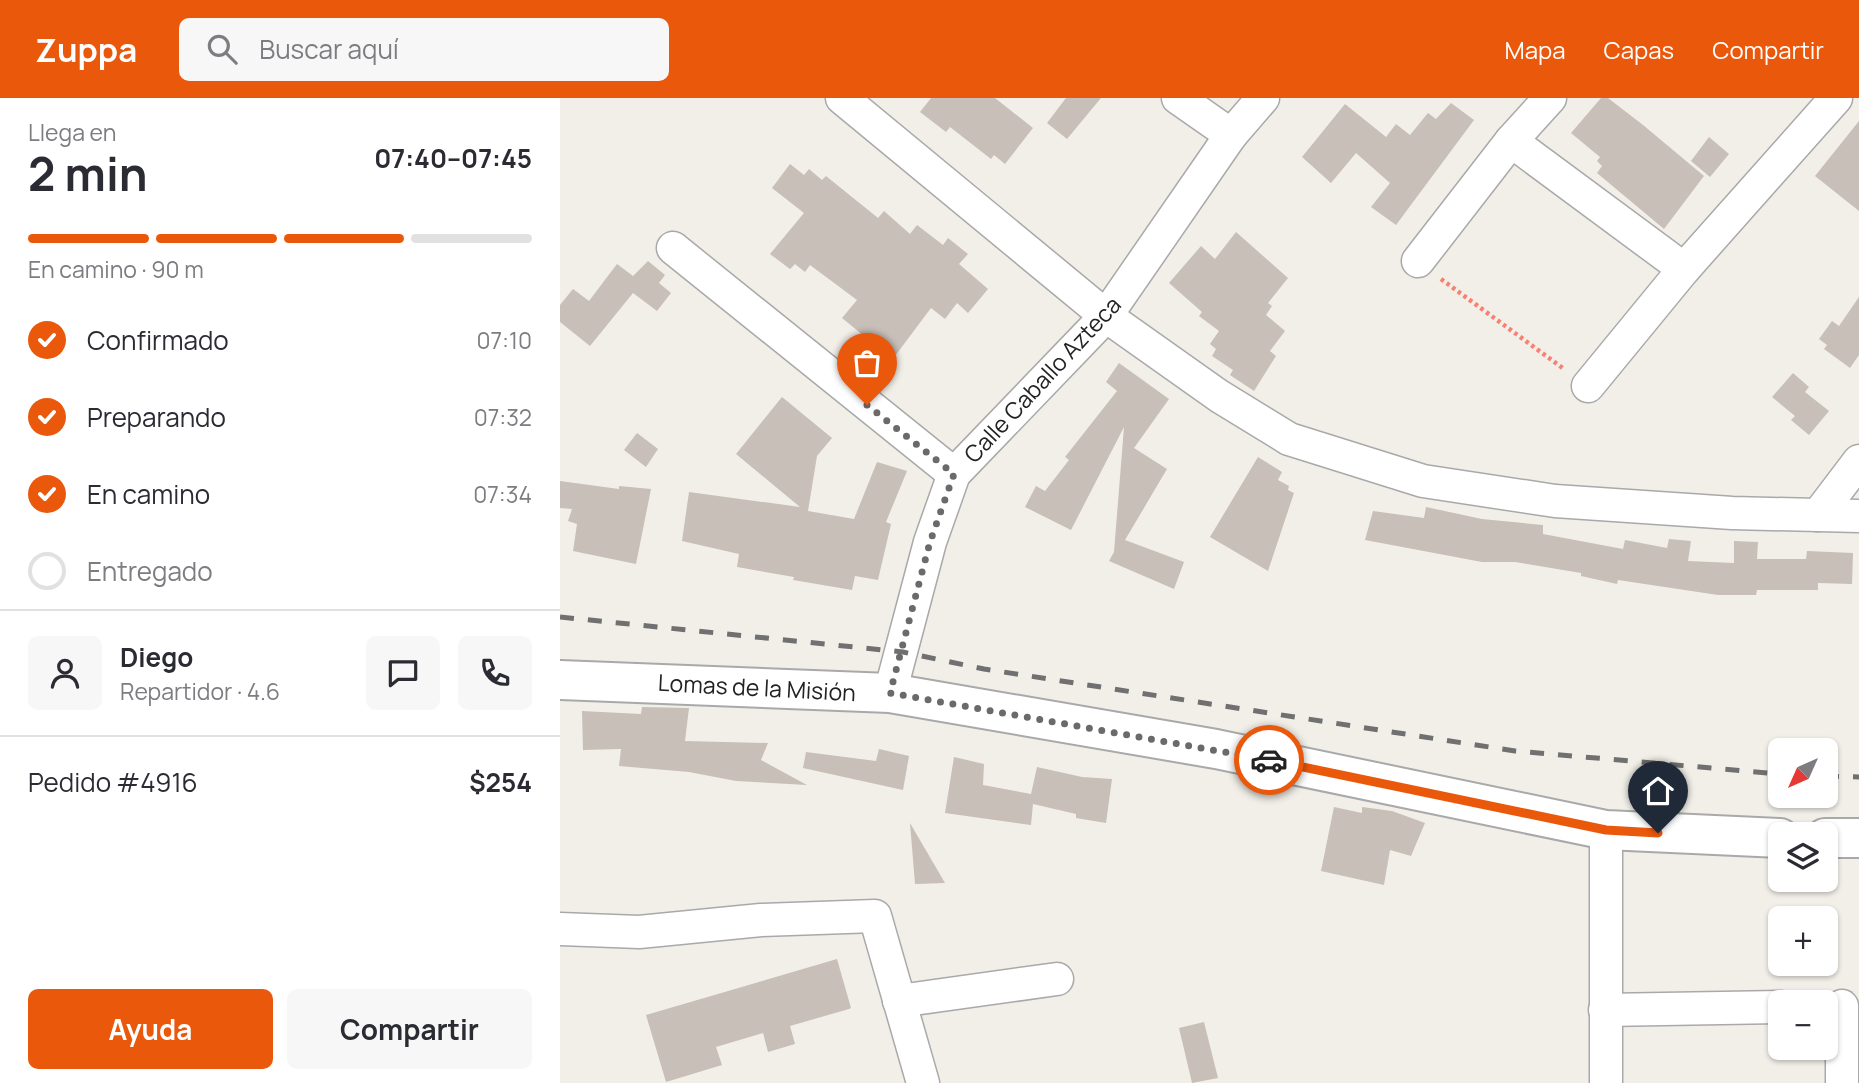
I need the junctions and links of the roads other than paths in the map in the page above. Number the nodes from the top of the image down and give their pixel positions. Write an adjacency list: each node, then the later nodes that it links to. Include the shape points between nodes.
1 (842, 98): 11 (street)
2 (1178, 98): 6 (street)
3 (1264, 98): 6 (street, Calle Caballo Azteca)
4 (1550, 98): 7 (street)
5 (1836, 98): 10 (street)
6 (1231, 135): 11 (street, Calle Caballo Azteca)
7 (1511, 141): 9 (street); 10 (street)
8 (673, 248): 14 (street)
9 (1418, 261)
10 (1684, 269): 12 (street)
11 (1106, 316): 14 (street, Calle Caballo Azteca); 15 (street, via 1289,439 1423,481 1555,500)
12 (1588, 386)
13 (1859, 461): 15 (street)
14 (954, 474): 18 (street, Calle Caballo Azteca, via 930,542)
15 (1818, 515): 16 (street)
16 (1859, 516)
17 (560, 680): 18 (street, Lomas de la Misión)
18 (890, 693): 19 (street, Lomas de la Misión, via 1216,749)
19 (1606, 830): 20 (street, Lomas de la Misión); 28 (street)
20 (1768, 837)
21 (1838, 838): 22 (street)
22 (1859, 838)
23 (560, 929): 25 (street, via 639,932 761,920 875,916)
24 (1057, 979): 25 (street)
25 (899, 1000): 29 (street)
26 (1768, 1007): 28 (street)
27 (1842, 1007): 31 (street)
28 (1605, 1010): 30 (street)
29 (923, 1083)
30 (1606, 1083)
31 (1842, 1083)

